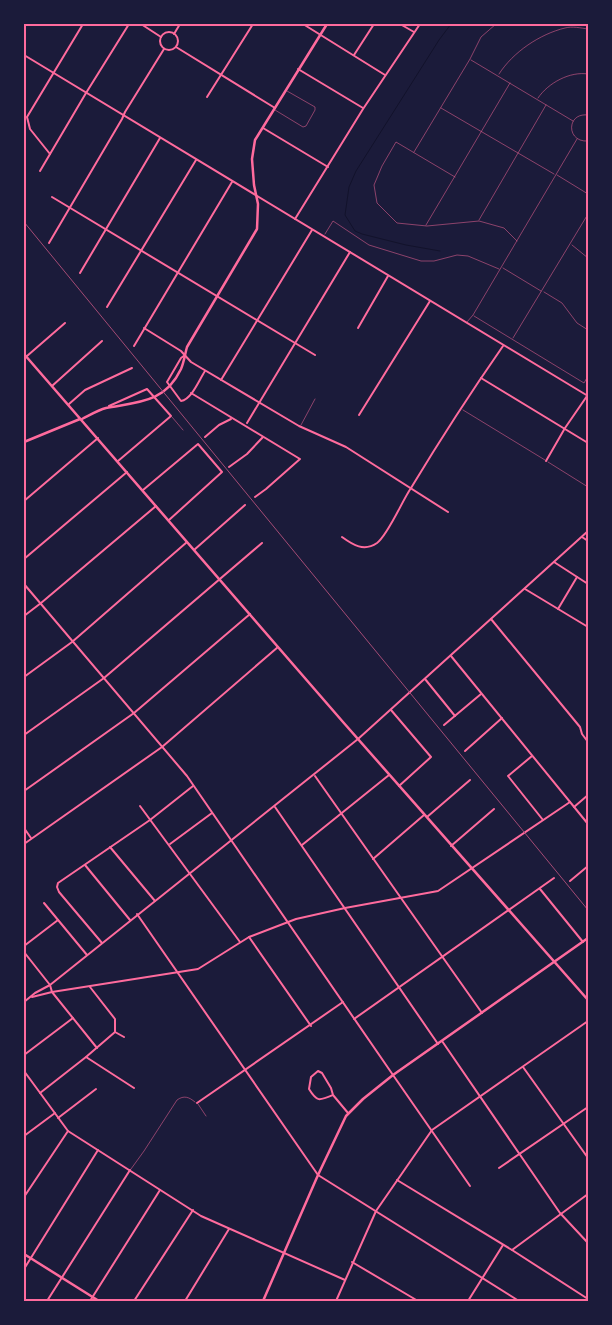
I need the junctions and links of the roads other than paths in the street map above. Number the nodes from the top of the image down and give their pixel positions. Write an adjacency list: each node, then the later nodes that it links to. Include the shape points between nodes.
1 (83, 24): 23 (street)
2 (129, 24): 30 (street)
3 (141, 24): 16 (street)
4 (180, 24): 14 (street)
5 (253, 24): 24 (street)
6 (303, 24): 15 (street)
7 (326, 24): 15 (main road)
8 (374, 24): 20 (street)
9 (400, 24): 13 (street)
10 (420, 24): 13 (street)
11 (496, 24): 21 (lane, via 481,37)
12 (588, 29): 27 (lane, via 566,27 538,38 519,52)
13 (414, 32): 26 (street)
14 (174, 34): 16 (street, via 166,33); 17 (street)
15 (320, 34): 20 (street); 22 (main road)
16 (161, 37): 18 (street, via 160,44)
17 (176, 47): 18 (street); 24 (street)
18 (164, 49): 38 (street)
19 (24, 55): 23 (street)
20 (354, 55): 26 (street)
21 (470, 59): 27 (lane); 34 (lane)
22 (298, 69): 29 (main road); 36 (street)
23 (53, 72): 30 (street); 47 (street, via 27,120)
24 (221, 74): 31 (street); 35 (street)
25 (588, 74): 32 (lane, via 568,76 553,84)
26 (385, 75): 36 (street)
27 (499, 75): 28 (lane)
28 (510, 83): 32 (lane); 41 (lane)
29 (286, 90): 35 (main road); 35 (lane, via 315,107 310,118 303,127)
30 (86, 93): 38 (street); 47 (street)
31 (207, 98)
32 (537, 99): 33 (lane)
33 (546, 105): 39 (lane); 46 (lane)
34 (442, 108): 41 (lane); 45 (lane)
35 (274, 109): 40 (main road)
36 (363, 109): 49 (street)
37 (588, 115): 39 (lane, via 580,115)
38 (124, 116): 42 (street); 57 (street)
39 (573, 121): 43 (lane, via 572,131)
40 (263, 128): 49 (street); 55 (main road, via 252,152)
41 (481, 132): 46 (lane); 52 (lane)
42 (160, 138): 48 (street); 62 (street)
43 (577, 139): 44 (lane); 51 (lane)
44 (588, 140)
45 (414, 152): 52 (lane); 61 (lane, via 396,142 374,185 377,203 397,223)
46 (518, 153): 51 (lane); 60 (lane)
47 (50, 154): 50 (street)
48 (196, 160): 53 (street); 68 (street)
49 (328, 167): 59 (street)
50 (40, 171)
51 (556, 174): 54 (lane); 65 (lane)
52 (455, 177): 61 (lane)
53 (232, 182): 55 (street); 74 (street)
54 (588, 194)
55 (256, 196): 59 (street); 77 (main road, via 256,231)
56 (52, 197): 57 (street)
57 (70, 207): 62 (street); 66 (street)
58 (588, 214): 67 (lane)
59 (295, 219): 63 (street)
60 (479, 221): 61 (lane); 65 (lane, via 504,228)
61 (425, 226)
62 (106, 229): 68 (street); 73 (street)
63 (312, 229): 64 (street); 81 (street)
64 (324, 236): 69 (street); 72 (lane, via 333,221 369,245 421,262 457,255)
65 (517, 241): 71 (lane)
66 (49, 243)
67 (571, 244): 70 (lane); 76 (lane)
68 (142, 251): 74 (street); 79 (street)
69 (350, 252): 75 (street); 89 (street)
70 (588, 258)
71 (502, 267): 72 (lane); 76 (lane)
72 (500, 269): 80 (lane)
73 (80, 273)
74 (178, 273): 77 (street); 84 (street)
75 (388, 276): 78 (street); 85 (street)
76 (542, 291): 86 (lane, via 562,303 577,323); 87 (lane)
77 (217, 296): 81 (street); 93 (main road)
78 (430, 301): 82 (street); 109 (street)
79 (107, 308)
80 (473, 316): 82 (lane); 87 (lane)
81 (257, 320): 89 (street); 100 (street)
82 (466, 322): 90 (street)
83 (65, 323): 95 (street)
84 (144, 328): 91 (street); 93 (street)
85 (358, 328)
86 (588, 330)
87 (512, 338): 98 (lane, via 584,383)
88 (102, 341): 101 (street)
89 (295, 343): 94 (street); 105 (street)
90 (504, 345): 99 (street); 103 (street)
91 (134, 346)
92 (24, 354): 95 (main road)
93 (185, 355): 97 (street); 102 (street, via 167,384 183,402); 107 (main road, via 181,368 165,390 135,404)
94 (315, 355)
95 (27, 357): 101 (main road)
96 (132, 368): 106 (street, via 85,390)
97 (205, 370): 100 (street); 102 (street)
98 (588, 376)
99 (481, 378): 108 (street); 115 (street)
100 (221, 380): 105 (street)
101 (52, 386): 106 (main road)
102 (191, 393): 112 (street)
103 (588, 396): 115 (street)
104 (315, 399): 114 (lane)
105 (259, 403): 113 (street); 114 (street)
106 (68, 404): 111 (main road)
107 (107, 408): 110 (street, via 148,388); 111 (main road)
108 (462, 409): 123 (lane); 127 (street)
109 (359, 415)
110 (171, 416): 116 (lane); 122 (street)
111 (82, 418): 119 (main road); 120 (main road)
112 (232, 418): 117 (street, via 219,424); 118 (street)
113 (247, 423)
114 (300, 426): 127 (street, via 346,446)
115 (565, 428): 121 (street); 123 (street)
116 (183, 430)
117 (205, 437)
118 (263, 437): 124 (street); 129 (street, via 300,459)
119 (98, 438): 122 (main road); 130 (street)
120 (24, 442)
121 (588, 443)
122 (118, 461): 125 (main road)
123 (546, 461): 126 (lane)
124 (229, 467)
125 (127, 472): 128 (main road); 142 (street)
126 (588, 487)
127 (410, 489): 133 (street); 136 (street, via 376,544 364,548)
128 (143, 490): 132 (main road); 134 (street, via 198,444 222,472)
129 (255, 497)
130 (24, 501)
131 (244, 505): 141 (street)
132 (156, 506): 134 (main road); 149 (street)
133 (448, 512)
134 (169, 520): 139 (main road)
135 (588, 531): 137 (street)
136 (342, 537)
137 (582, 537): 138 (street); 143 (street)
138 (588, 541)
139 (188, 542): 141 (main road); 155 (street)
140 (262, 543): 145 (street)
141 (194, 550): 145 (main road)
142 (24, 559)
143 (554, 562): 144 (street); 148 (street)
144 (577, 577): 147 (street); 150 (street)
145 (220, 579): 151 (main road); 159 (street)
146 (24, 584): 149 (street)
147 (588, 584)
148 (525, 589): 150 (street); 153 (street)
149 (41, 603): 152 (street); 155 (street)
150 (558, 609): 154 (street)
151 (250, 614): 156 (main road); 163 (street)
152 (24, 616)
153 (491, 620): 157 (street); 169 (street, via 580,727)
154 (588, 626)
155 (72, 642): 158 (street); 159 (street)
156 (278, 647): 168 (main road); 170 (street)
157 (451, 656): 160 (street); 161 (street)
158 (24, 677)
159 (104, 678): 163 (street); 167 (street)
160 (425, 679): 162 (street); 164 (street)
161 (482, 693): 164 (street); 165 (street)
162 (391, 710): 168 (street); 177 (street, via 432,757)
163 (134, 713): 170 (street); 178 (street)
164 (455, 716): 166 (street)
165 (502, 718): 171 (street); 172 (street)
166 (444, 724)
167 (24, 734)
168 (358, 739): 173 (street); 174 (main road)
169 (588, 742)
170 (162, 747): 176 (street); 192 (street)
171 (465, 751)
172 (532, 756): 180 (street); 189 (street, via 508,776)
173 (314, 775): 182 (street); 186 (street)
174 (389, 775): 177 (main road); 186 (street)
175 (470, 780): 187 (street)
176 (193, 786): 185 (street); 188 (street)
177 (399, 786): 187 (main road)
178 (24, 791)
179 (588, 794): 183 (street)
180 (570, 802): 183 (street); 189 (street)
181 (140, 806): 188 (street)
182 (274, 806): 193 (street); 196 (street)
183 (574, 807): 190 (street)
184 (494, 809): 197 (street)
185 (212, 813): 193 (street); 195 (street)
186 (341, 813): 196 (street); 199 (street)
187 (425, 816): 197 (main road); 199 (street)
188 (150, 820): 195 (street); 198 (street)
189 (543, 820): 202 (street)
190 (588, 824)
191 (24, 828): 192 (street)
192 (31, 838): 194 (street)
193 (232, 841): 203 (street); 215 (street)
194 (24, 844)
195 (169, 845): 203 (street)
196 (302, 845): 210 (street)
197 (451, 846): 202 (main road)
198 (110, 847): 200 (street); 208 (street)
199 (373, 859): 207 (street)
200 (85, 865): 214 (street); 220 (street, via 57,885 59,892)
201 (588, 866): 205 (street)
202 (471, 869): 207 (street, via 438,891); 211 (main road)
203 (190, 873): 208 (street); 218 (street)
204 (554, 878): 206 (street)
205 (570, 881)
206 (540, 889): 211 (street); 219 (street)
207 (401, 898): 210 (street); 224 (street)
208 (155, 901): 212 (street)
209 (44, 903): 213 (street)
210 (345, 908): 215 (street); 229 (street)
211 (509, 911): 224 (street); 225 (main road)
212 (138, 914): 214 (street); 226 (street)
213 (58, 920): 221 (street); 223 (street)
214 (130, 920): 220 (street)
215 (288, 922): 216 (street); 234 (street)
216 (249, 937): 218 (street); 239 (street)
217 (588, 938): 219 (main road)
218 (240, 942): 226 (street, via 198,969)
219 (582, 942): 225 (main road)
220 (102, 943): 223 (street)
221 (24, 946)
222 (24, 952): 227 (street)
223 (87, 955): 227 (street)
224 (443, 957): 229 (street); 235 (street)
225 (554, 963): 232 (main road); 235 (main road)
226 (178, 972): 228 (street); 248 (street)
227 (50, 985): 230 (street); 231 (street)
228 (90, 987): 230 (street); 240 (street, via 115,1019)
229 (400, 988): 237 (street); 243 (street)
230 (52, 992): 231 (street); 236 (street)
231 (30, 997): 233 (street)
232 (588, 1000)
233 (24, 1002)
234 (343, 1002): 237 (street); 239 (street)
235 (482, 1013): 242 (main road)
236 (73, 1018): 244 (street); 245 (street)
237 (354, 1019): 250 (street)
238 (588, 1021): 247 (street)
239 (310, 1026): 248 (street)
240 (115, 1032): 241 (street); 244 (street)
241 (124, 1037)
242 (442, 1041): 243 (main road); 255 (street)
243 (438, 1044): 250 (main road)
244 (98, 1048): 246 (street)
245 (24, 1055)
246 (86, 1057): 251 (street); 253 (street)
247 (523, 1067): 255 (street); 262 (street)
248 (245, 1070): 256 (street); 271 (street)
249 (24, 1072): 253 (street)
250 (394, 1076): 259 (main road); 263 (street)
251 (134, 1088)
252 (96, 1089): 261 (street)
253 (40, 1093): 258 (street)
254 (333, 1095): 254 (street, via 322,1073 311,1077 309,1089 314,1097 322,1100); 259 (street)
255 (480, 1098): 263 (street); 267 (street)
256 (197, 1103): 260 (lane); 270 (lane, via 187,1097 179,1098)
257 (588, 1107): 262 (street)
258 (55, 1113): 261 (street); 265 (street)
259 (348, 1113): 271 (main road)
260 (206, 1116)
261 (58, 1118): 264 (street)
262 (565, 1124): 267 (street); 268 (street)
263 (432, 1130): 272 (street); 273 (street)
264 (68, 1131): 266 (street); 276 (street)
265 (24, 1135)
266 (98, 1150): 270 (street); 286 (street)
267 (520, 1154): 269 (street); 279 (street)
268 (588, 1158)
269 (499, 1168)
270 (130, 1170): 274 (street); 289 (street)
271 (318, 1175): 278 (street); 284 (main road)
272 (397, 1180): 278 (street); 282 (street)
273 (470, 1186)
274 (160, 1190): 277 (street); 292 (street)
275 (588, 1194): 279 (street)
276 (24, 1197)
277 (192, 1210): 280 (street); 297 (street)
278 (376, 1211): 287 (street); 290 (street)
279 (560, 1213): 281 (street); 283 (street)
280 (229, 1229): 284 (street); 298 (street)
281 (588, 1243)
282 (503, 1245): 283 (street); 290 (street)
283 (512, 1250): 293 (street)
284 (284, 1253): 291 (street); 299 (main road)
285 (24, 1254): 286 (main road)
286 (30, 1259): 288 (street); 289 (main road)
287 (352, 1262): 291 (street); 301 (street)
288 (24, 1269)
289 (62, 1277): 292 (main road); 294 (street)
290 (482, 1278): 302 (street); 303 (street)
291 (345, 1280): 300 (street)
292 (93, 1297): 295 (street); 296 (main road)
293 (588, 1299)
294 (47, 1301)
295 (90, 1301)
296 (99, 1301)
297 (134, 1301)
298 (185, 1301)
299 (263, 1301)
300 (336, 1301)
301 (418, 1301)
302 (468, 1301)
303 (519, 1301)

